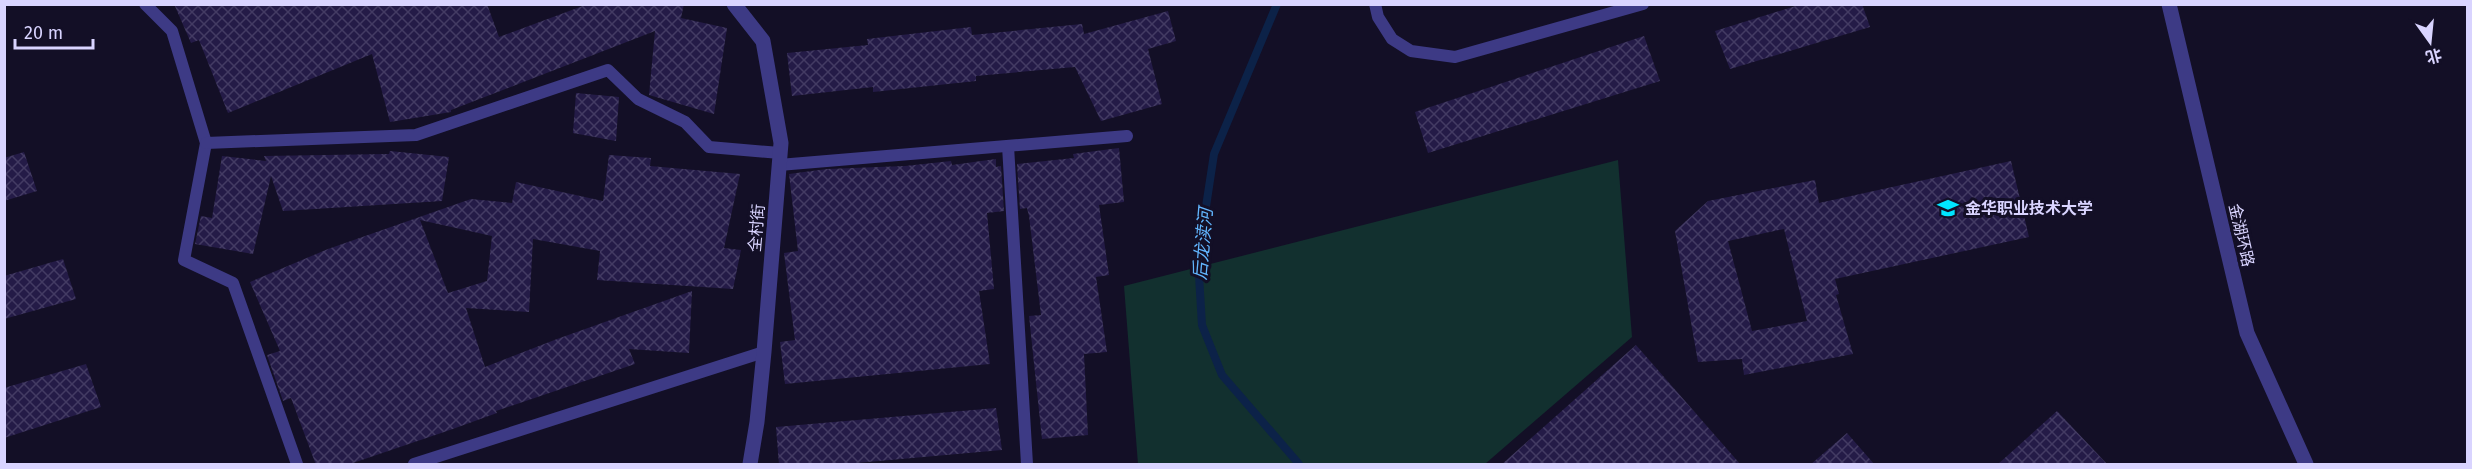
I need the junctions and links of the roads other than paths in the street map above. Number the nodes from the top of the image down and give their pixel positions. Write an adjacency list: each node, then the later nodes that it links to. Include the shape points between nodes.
1 (145, 4): 7 (lane, via 172,30)
2 (734, 4): 9 (street, 全村街, via 763,41 781,143)
3 (1376, 4): 4 (lane, via 1378,17 1392,39 1411,51 1455,57)
4 (1643, 4)
5 (2169, 4): 15 (street, 金湖环路, via 2247,333)
6 (1127, 136): 8 (lane)
7 (206, 143): 9 (lane, via 417,135 608,70 638,99 685,122 709,147); 11 (lane, via 184,260 233,283)
8 (1008, 146): 9 (lane); 14 (lane)
9 (780, 159): 10 (street, 全村街)
10 (764, 352): 12 (lane); 13 (street, 全村街)
11 (297, 465)
12 (414, 465)
13 (750, 465)
14 (1027, 465)
15 (2306, 465)

